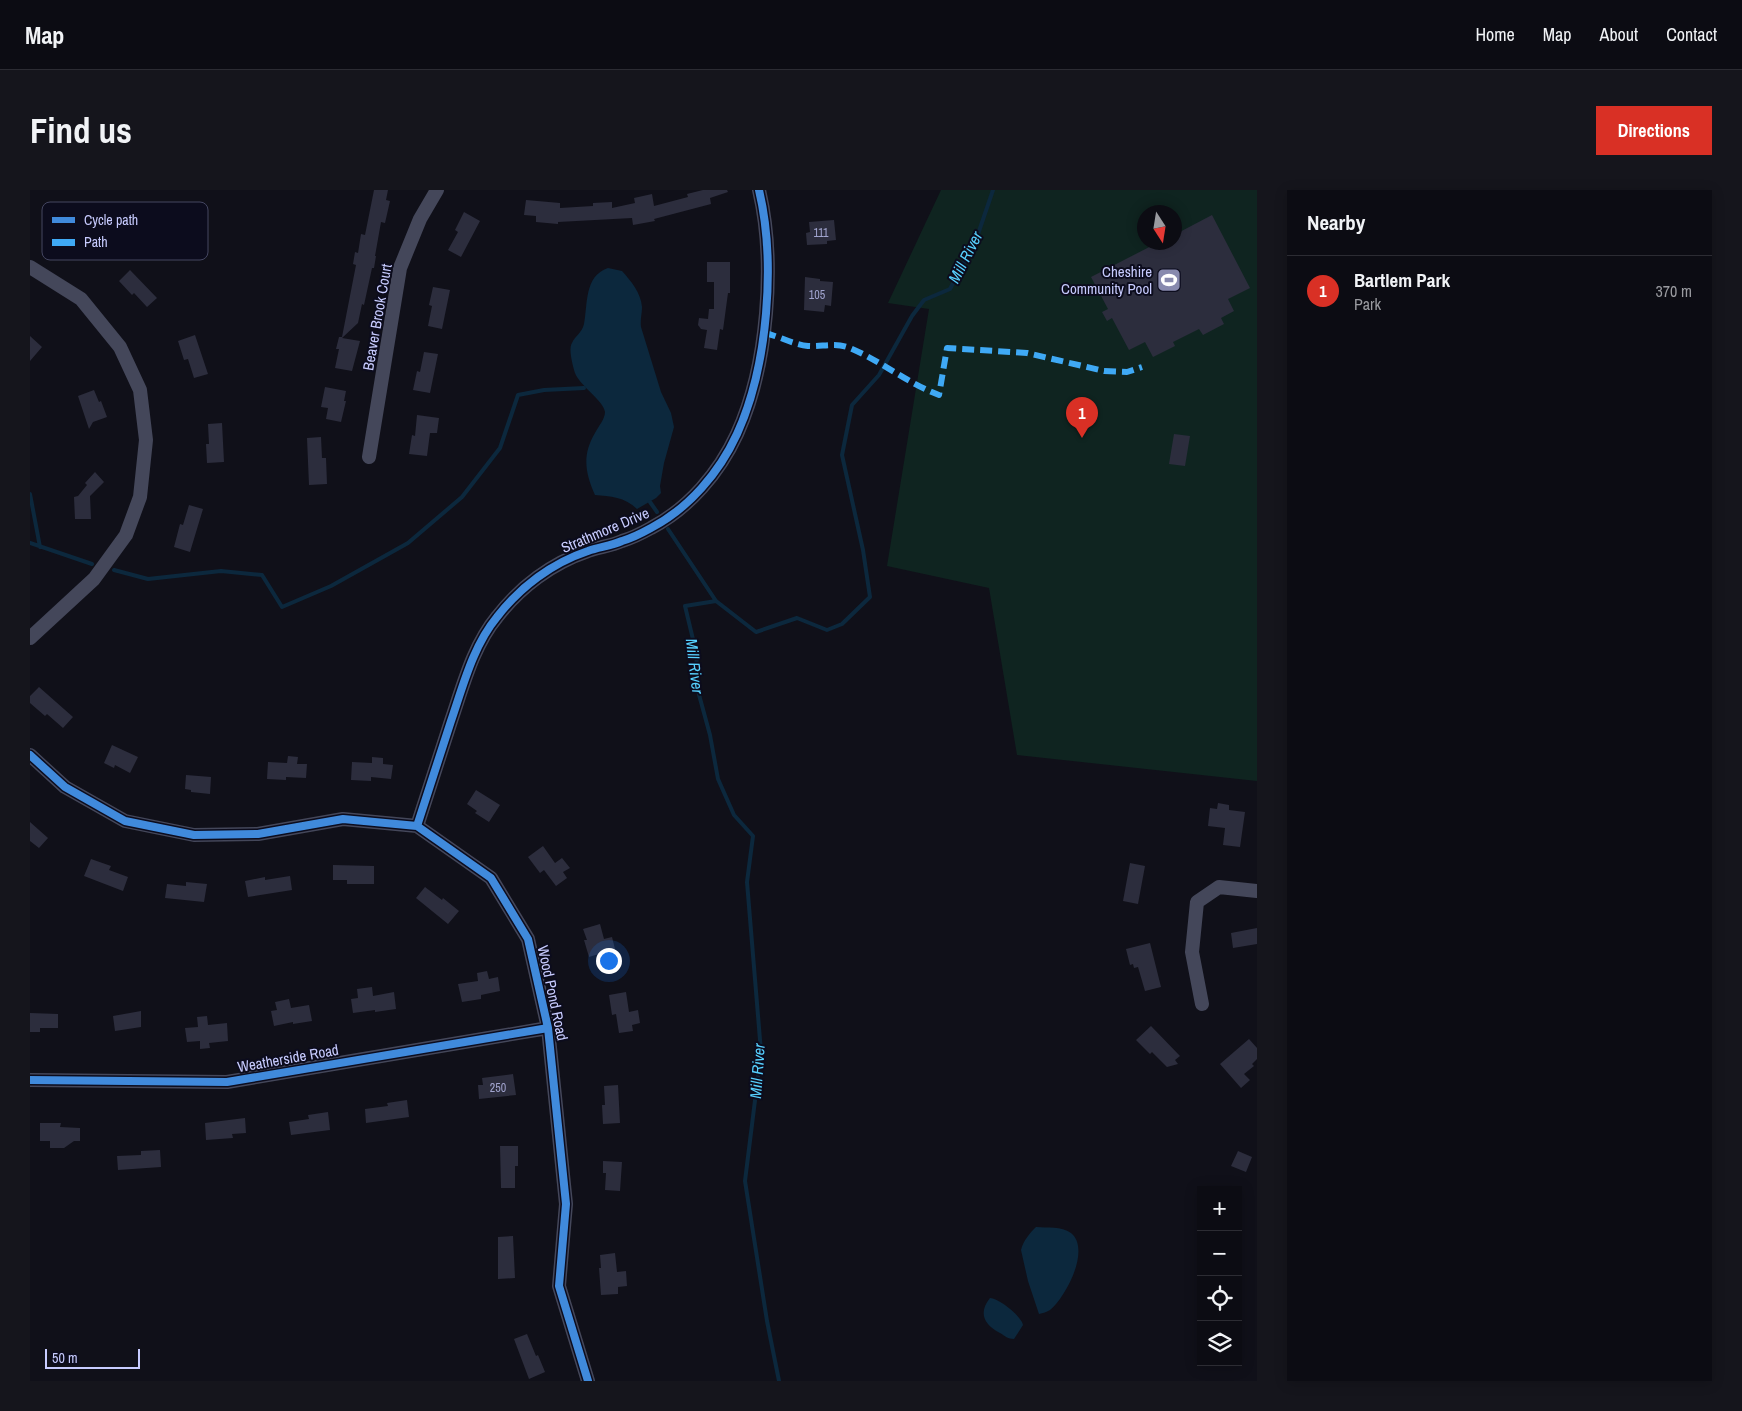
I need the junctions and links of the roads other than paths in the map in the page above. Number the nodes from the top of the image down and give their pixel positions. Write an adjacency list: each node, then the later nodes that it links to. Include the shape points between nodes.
1 (437, 190): 4 (street, Beaver Brook Court, via 420,219 400,268)
2 (759, 190): 7 (street, Strathmore Drive, via 766,242 766,314 752,394 737,434 714,472 685,505 630,538 588,551 555,566 524,588 496,618 477,648 463,684)
3 (30, 267): 5 (street, via 81,299 120,347 140,390 146,440 140,497 126,535 94,579)
4 (369, 457)
5 (30, 638)
6 (30, 755): 7 (street, Wood Pond Road, via 65,787 125,821 194,835 258,834 342,819)
7 (417, 826): 10 (street, Wood Pond Road, via 491,878 528,939)
8 (1257, 891): 9 (street, via 1219,887 1197,902 1192,952)
9 (1202, 1004)
10 (548, 1028): 11 (street, Weatherside Road, via 227,1082); 12 (street, Wood Pond Road, via 566,1204 559,1286)
11 (30, 1080)
12 (588, 1381)

